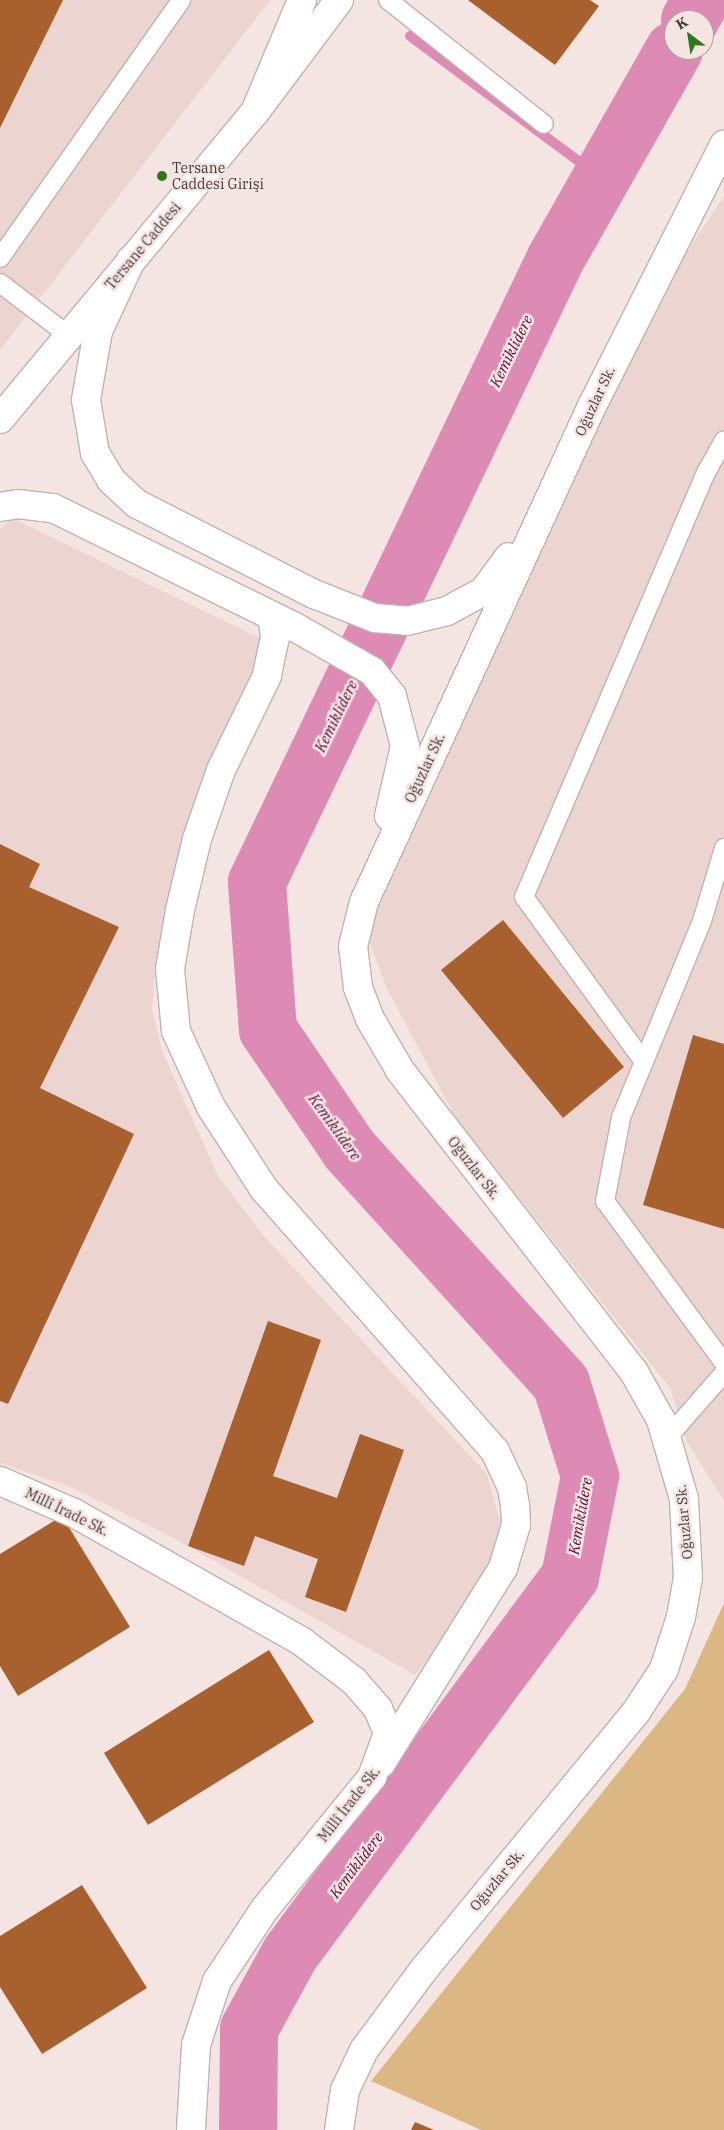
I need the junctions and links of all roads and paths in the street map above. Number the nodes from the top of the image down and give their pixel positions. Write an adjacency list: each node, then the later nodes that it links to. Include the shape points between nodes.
1 (181, 0): 10 (lane)
2 (302, 0): 7 (main road)
3 (325, 0): 6 (main road)
4 (339, 0): 6 (main road, Tersane Caddesi)
5 (388, 0): 8 (lane)
6 (296, 58): 7 (main road, Tersane Caddesi)
7 (255, 112): 11 (main road, Tersane Caddesi)
8 (544, 124)
9 (724, 146): 14 (main road, Oğuzlar Sk.)
10 (0, 258)
11 (131, 260): 13 (main road, Tersane Caddesi); 14 (main road, via 98,331 90,372 88,427 95,453 111,480 137,504 314,594 375,618 407,621 430,617 467,602 499,576)
12 (0, 283): 13 (lane)
13 (69, 336): 15 (main road, Tersane Caddesi)
14 (591, 408): 20 (main road, Oğuzlar Sk.)
15 (0, 419)
16 (724, 440): 21 (lane, via 707,470 524,898)
17 (0, 507): 18 (main road, via 18,504 53,508)
18 (283, 621): 20 (main road, via 372,671 392,696 405,746); 26 (main road, via 275,638 267,676 221,770 197,839 170,969 176,1031 211,1106 264,1189 495,1451 512,1487 515,1505 516,1525 503,1568)
19 (724, 848): 21 (lane, via 702,921)
20 (364, 902): 24 (main road, Oğuzlar Sk., via 354,966 382,1043 420,1098 634,1372)
21 (644, 1062): 22 (lane, via 621,1118 605,1202)
22 (724, 1364)
23 (724, 1373): 24 (lane)
24 (668, 1437): 28 (main road, Oğuzlar Sk., via 684,1499 688,1579 675,1640 664,1669 636,1712 425,1968 364,2050 345,2090)
25 (0, 1482): 26 (main road, Millî İrade Sk., via 89,1521 323,1656 354,1681 378,1709 388,1733)
26 (381, 1763): 27 (main road, Millî İrade Sk., via 264,1910 217,1982 196,2045)
27 (191, 2130)
28 (339, 2130)

